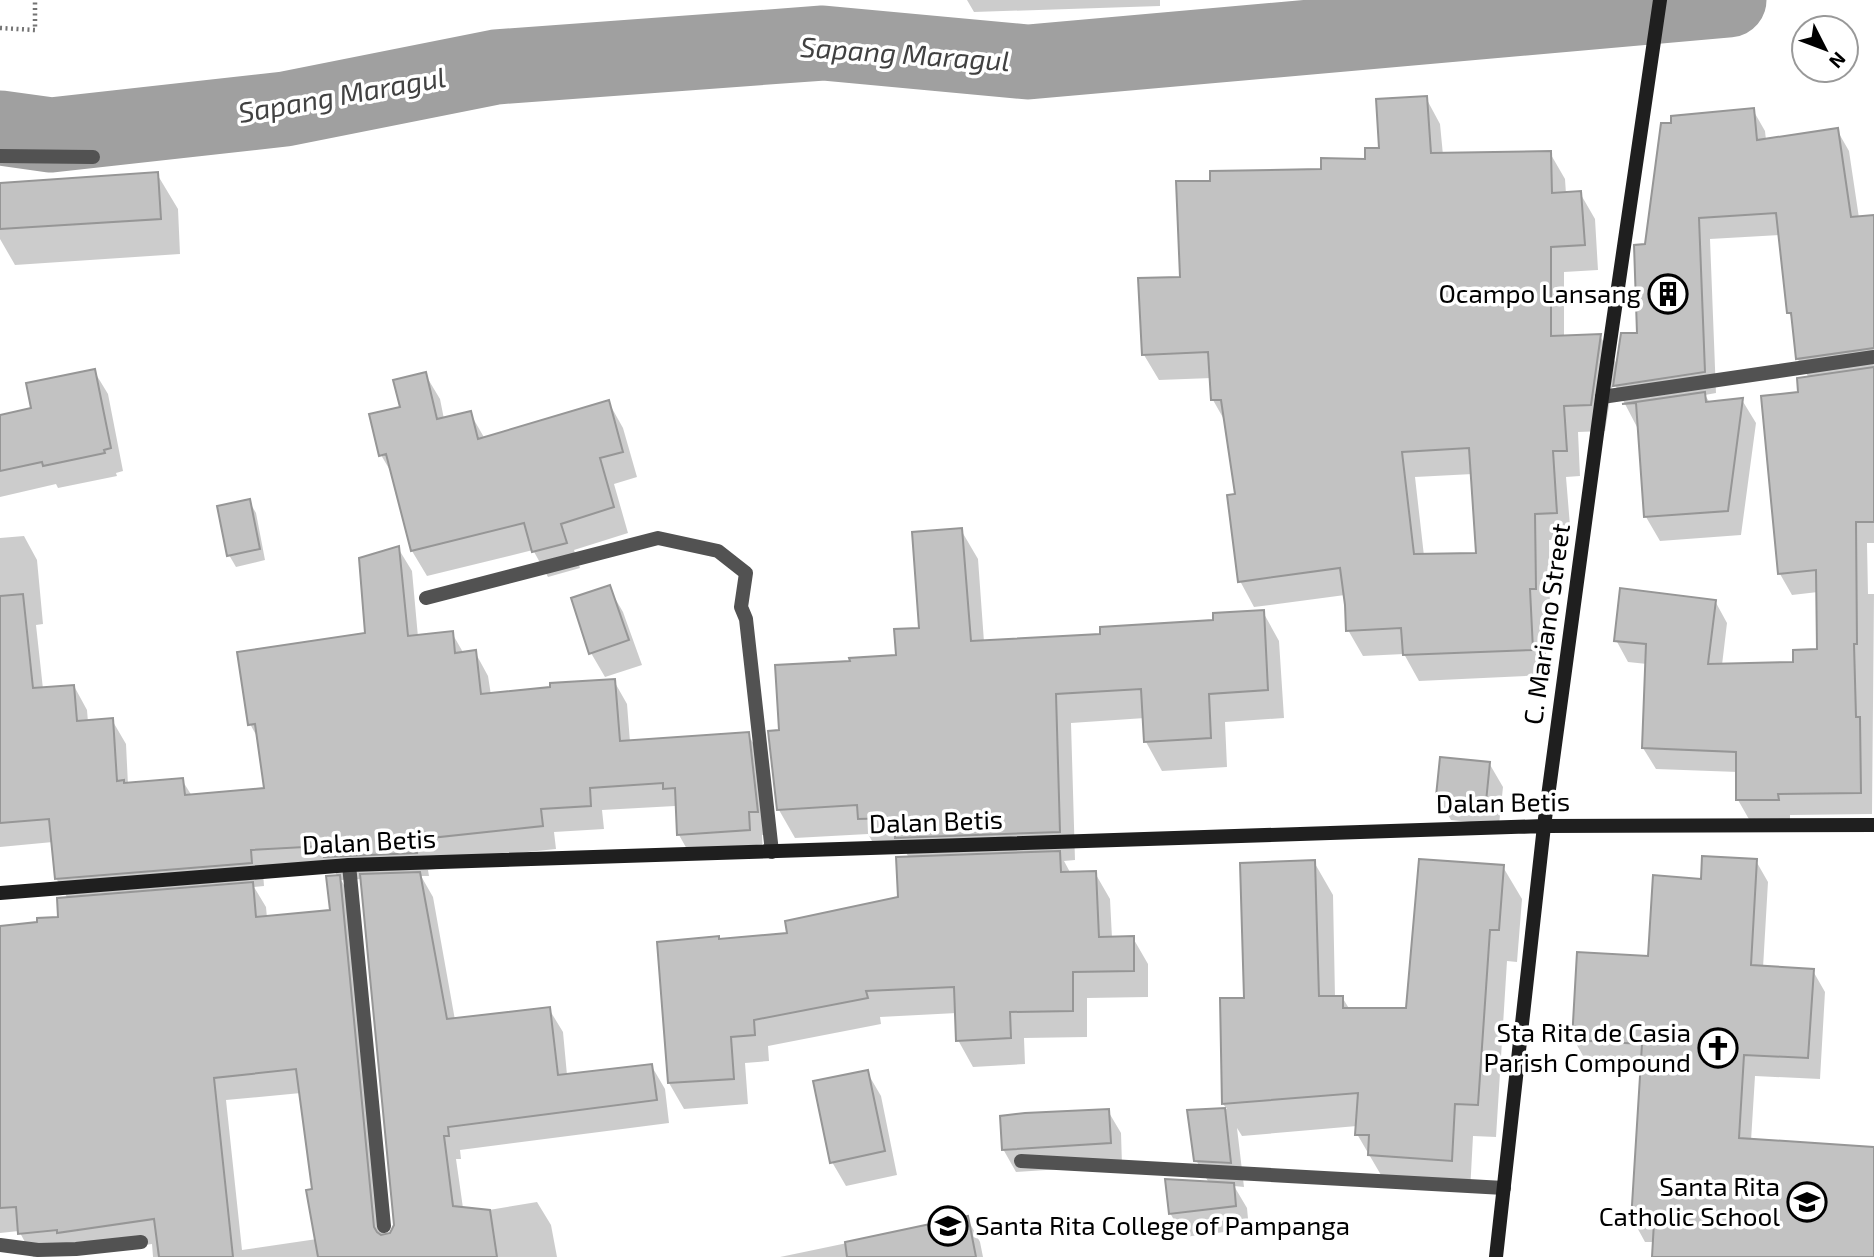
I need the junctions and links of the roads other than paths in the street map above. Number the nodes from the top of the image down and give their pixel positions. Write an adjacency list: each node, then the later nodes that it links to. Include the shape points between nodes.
1 (1660, 0): 5 (street, C. Mariano Street)
2 (0, 156): 3 (street)
3 (93, 157)
4 (1874, 357): 5 (street)
5 (1602, 397): 8 (street, C. Mariano Street)
6 (426, 598): 9 (street, via 658,538 718,551 746,573 741,607)
7 (1874, 825): 8 (street, Dalan Betis)
8 (1544, 826): 9 (street, Dalan Betis); 13 (street, C. Mariano Street)
9 (772, 852): 10 (street, Dalan Betis)
10 (349, 865): 11 (street, Dalan Betis); 14 (street)
11 (0, 893)
12 (1021, 1161): 13 (street)
13 (1504, 1188): 17 (street, C. Mariano Street)
14 (384, 1226)
15 (141, 1242): 16 (street, via 38,1250)
16 (0, 1245)
17 (1496, 1257)

